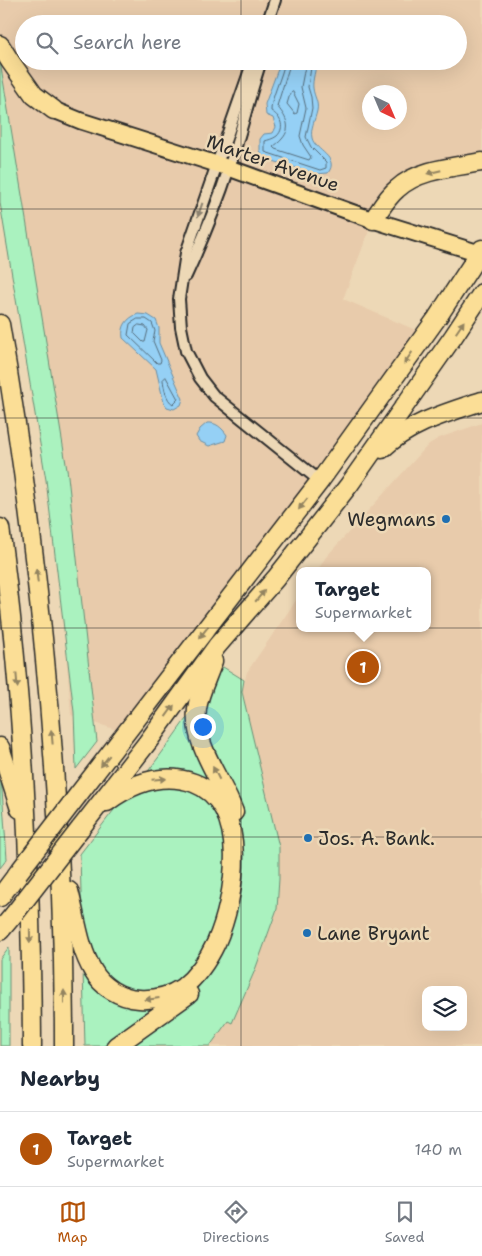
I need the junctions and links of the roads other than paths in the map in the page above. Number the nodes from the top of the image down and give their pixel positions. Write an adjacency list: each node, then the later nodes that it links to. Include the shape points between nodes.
1 (276, 0): 2 (street); 3 (street)
2 (270, 15)
3 (274, 15)
4 (0, 45): 5 (highway)
5 (15, 68)
6 (16, 70): 9 (highway, via 34,95)
7 (250, 70): 11 (street)
8 (258, 70): 11 (street)
9 (54, 110): 11 (main road, Marter Avenue)
10 (482, 162): 12 (highway, one-way to 12, via 435,171 408,181 391,194)
11 (223, 166): 12 (main road, Marter Avenue); 18 (street, via 202,240 181,288 181,326 186,351 214,396)
12 (373, 220): 13 (main road, Marter Avenue)
13 (481, 251): 18 (highway, one-way to 18)
14 (482, 293): 17 (highway, one-way to 14)
15 (0, 324): 24 (highway, one-way to 15, via 40,596 19,435)
16 (482, 401): 17 (highway, via 406,430)
17 (365, 463): 20 (highway, one-way to 17, via 276,578)
18 (320, 482): 25 (highway, one-way to 25, bridge)
19 (0, 528): 23 (highway, one-way to 23, via 15,660)
20 (217, 646): 22 (highway, one-way to 20); 31 (highway, one-way to 20, via 175,1005 200,983 217,957 233,916 241,867 240,833 230,801 201,740 197,719)
21 (0, 747): 23 (highway)
22 (84, 824): 24 (highway, one-way to 24, via 103,805 150,780 183,779 212,794 223,807 233,841 233,880 216,943 194,977 181,989 149,1000 118,994 104,984 93,972 86,956); 26 (highway, bridge)
23 (28, 835): 27 (highway, one-way to 27)
24 (61, 857): 30 (highway, one-way to 24)
25 (2, 894)
26 (0, 931)
27 (32, 1022): 28 (highway); 29 (highway)
28 (28, 1046)
29 (32, 1046)
30 (64, 1046)
31 (116, 1046)

